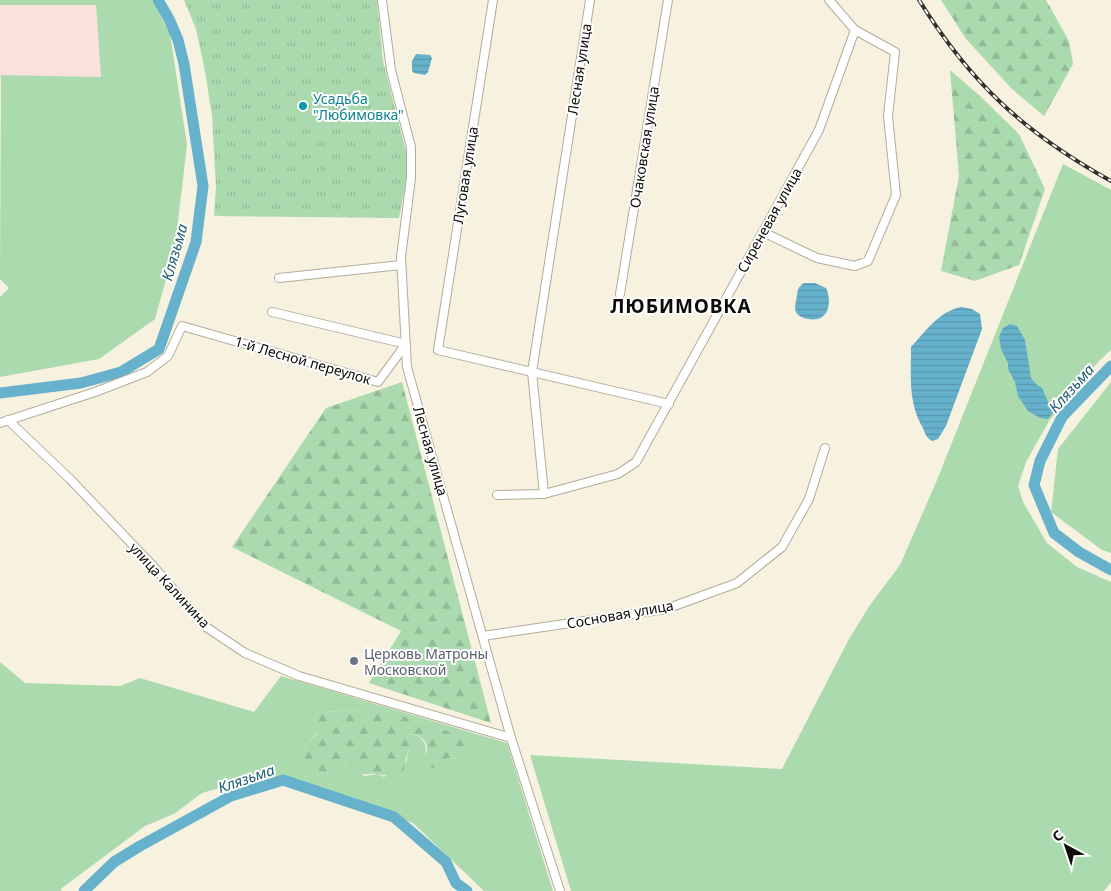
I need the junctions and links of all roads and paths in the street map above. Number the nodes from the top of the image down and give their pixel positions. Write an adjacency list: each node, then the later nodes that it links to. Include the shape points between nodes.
1 (382, 0): 8 (street, Лесная улица, via 391,70 411,147 411,178)
2 (493, 0): 13 (street, Луговая улица, via 438,350)
3 (590, 0): 13 (street, Лесная улица)
4 (668, 0): 10 (street, Очаковская улица)
5 (829, 0): 6 (street)
6 (855, 30): 7 (street, Сиреневая улица, via 819,130); 7 (street, via 895,52 888,116 896,195 868,261 856,266 817,258)
7 (763, 232): 14 (street, Сиреневая улица)
8 (401, 265): 9 (street); 12 (street, Лесная улица)
9 (279, 278)
10 (620, 294)
11 (272, 312): 12 (street)
12 (406, 344): 15 (street, 1-й Лесной переулок, via 378,382 182,326 168,356 147,372); 19 (street, Лесная улица, via 408,367)
13 (532, 372): 14 (street); 17 (street, Лесная улица)
14 (669, 404): 17 (street, Сиреневая улица, via 636,462 618,474)
15 (4, 422): 20 (street, улица Калинина, via 70,479 154,566 206,627 245,653 299,676)
16 (825, 448): 19 (street, Сосновая улица, via 810,499 782,547 737,583 666,609)
17 (544, 494): 18 (street, Сиреневая улица)
18 (497, 495)
19 (483, 636): 20 (street, Лесная улица)
20 (511, 738): 21 (street, Лесная улица)
21 (560, 891)

